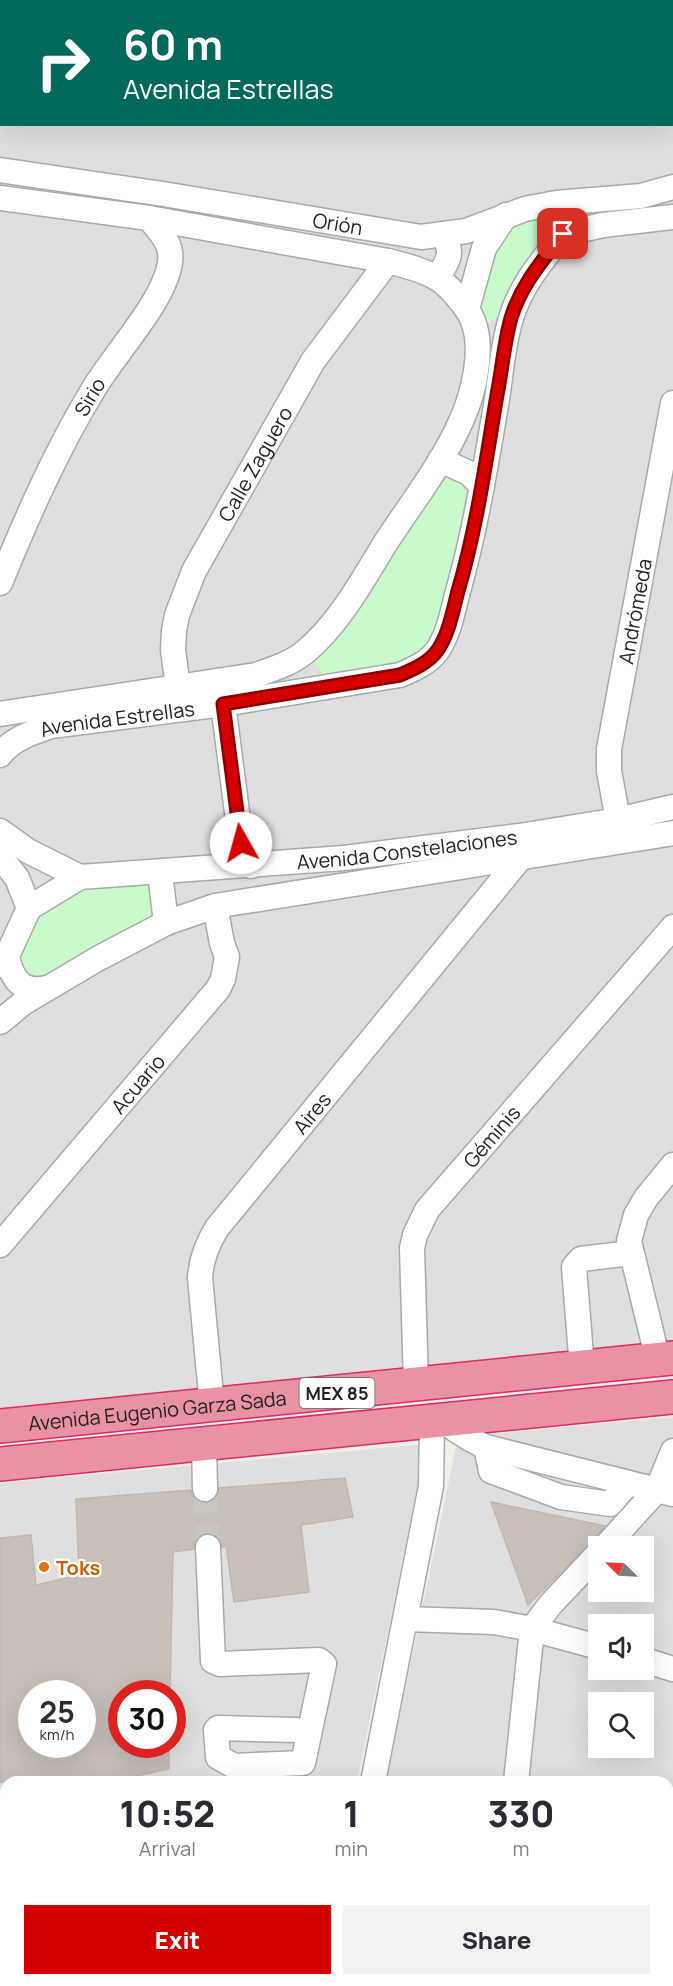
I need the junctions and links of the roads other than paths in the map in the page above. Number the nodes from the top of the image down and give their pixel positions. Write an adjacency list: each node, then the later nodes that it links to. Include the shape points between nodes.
1 (0, 170): 8 (street, Orión, via 421,237)
2 (673, 187): 4 (street, Orión, via 641,196)
3 (0, 198): 7 (street, Orión)
4 (556, 203): 5 (street, Orión); 9 (street)
5 (506, 215): 8 (street, Orión, via 466,231); 12 (street, Avenida Estrellas, via 484,248)
6 (673, 217): 9 (street)
7 (149, 218): 10 (street, Orión); 17 (street, Sirio, via 168,242 171,259 167,276 153,304 93,389 39,490)
8 (442, 234): 11 (street, via 450,258)
9 (563, 234): 13 (street, Avenida Estrellas, via 532,273)
10 (388, 261): 11 (street, Orión); 19 (street, Calle Zaguero, via 313,360 195,571 174,631)
11 (437, 278): 12 (street, Orión)
12 (471, 316): 13 (street, via 484,329 499,328); 15 (street, Avenida Estrellas, via 477,367 473,387 462,419)
13 (510, 320): 16 (street, Avenida Estrellas)
14 (673, 403): 25 (street, Andrómeda, via 609,749)
15 (440, 460): 16 (street, via 469,474); 18 (street, Avenida Estrellas, via 331,625)
16 (482, 486): 20 (street, Avenida Estrellas, via 466,564 438,650 428,661 400,675)
17 (0, 584)
18 (304, 653): 19 (street, Avenida Estrellas, via 256,675); 20 (street)
19 (178, 687): 22 (street, Avenida Estrellas)
20 (322, 687): 21 (street, Avenida Estrellas)
21 (223, 704): 23 (street, Avenida Estrellas, via 51,726 15,741); 30 (street, via 241,843)
22 (0, 714)
23 (0, 755)
24 (673, 807): 25 (street, Avenida Constelaciones)
25 (618, 820): 30 (street, Avenida Constelaciones, via 344,858)
26 (0, 831): 32 (street, via 28,851)
27 (673, 833): 29 (street, Avenida Constelaciones)
28 (0, 856): 34 (street, via 17,878)
29 (522, 856): 33 (street, Avenida Constelaciones); 47 (street, Aires, via 209,1240 200,1278)
30 (251, 866): 31 (street, Avenida Constelaciones)
31 (160, 873): 32 (street, Avenida Constelaciones); 35 (street)
32 (80, 877): 34 (street, Avenida Constelaciones)
33 (215, 906): 35 (street, Avenida Constelaciones); 41 (street, Acuario, via 227,957 218,989)
34 (29, 908): 37 (street)
35 (166, 923): 38 (street, Avenida Constelaciones)
36 (673, 927): 45 (street, Géminis, via 423,1215 412,1248)
37 (4, 961): 38 (street, via 15,979 28,988)
38 (47, 988): 39 (street, Avenida Constelaciones)
39 (0, 1022)
40 (673, 1165): 42 (street, via 636,1215 629,1241)
41 (0, 1245)
42 (631, 1253): 43 (street); 44 (street, via 581,1259 574,1267)
43 (665, 1359): 44 (highway, Avenida Eugenio Garza Sada / MEX 85)
44 (582, 1368): 45 (highway, Avenida Eugenio Garza Sada / MEX 85)
45 (416, 1385): 47 (highway, Avenida Eugenio Garza Sada / MEX 85)
46 (673, 1397): 48 (highway, Avenida Eugenio Garza Sada / MEX 85)
47 (212, 1406): 49 (highway, Avenida Eugenio Garza Sada / MEX 85)
48 (436, 1421): 50 (highway, Avenida Eugenio Garza Sada / MEX 85); 54 (street, via 486,1447); 58 (street, via 431,1486)
49 (0, 1426)
50 (204, 1444): 52 (highway, Avenida Eugenio Garza Sada / MEX 85); 53 (street)
51 (673, 1451): 54 (street)
52 (0, 1464)
53 (205, 1489)
54 (665, 1492): 55 (street)
55 (617, 1536)
56 (207, 1548): 63 (street, via 213,1661 220,1664 319,1660 324,1667 303,1763 234,1766 218,1757 219,1727)
57 (588, 1565): 59 (street)
58 (406, 1619): 59 (street, via 494,1622); 64 (street)
59 (532, 1629): 60 (street); 65 (street)
60 (588, 1644)
61 (654, 1663): 62 (street)
62 (673, 1669)
63 (296, 1730)
64 (374, 1776)
65 (517, 1776)

